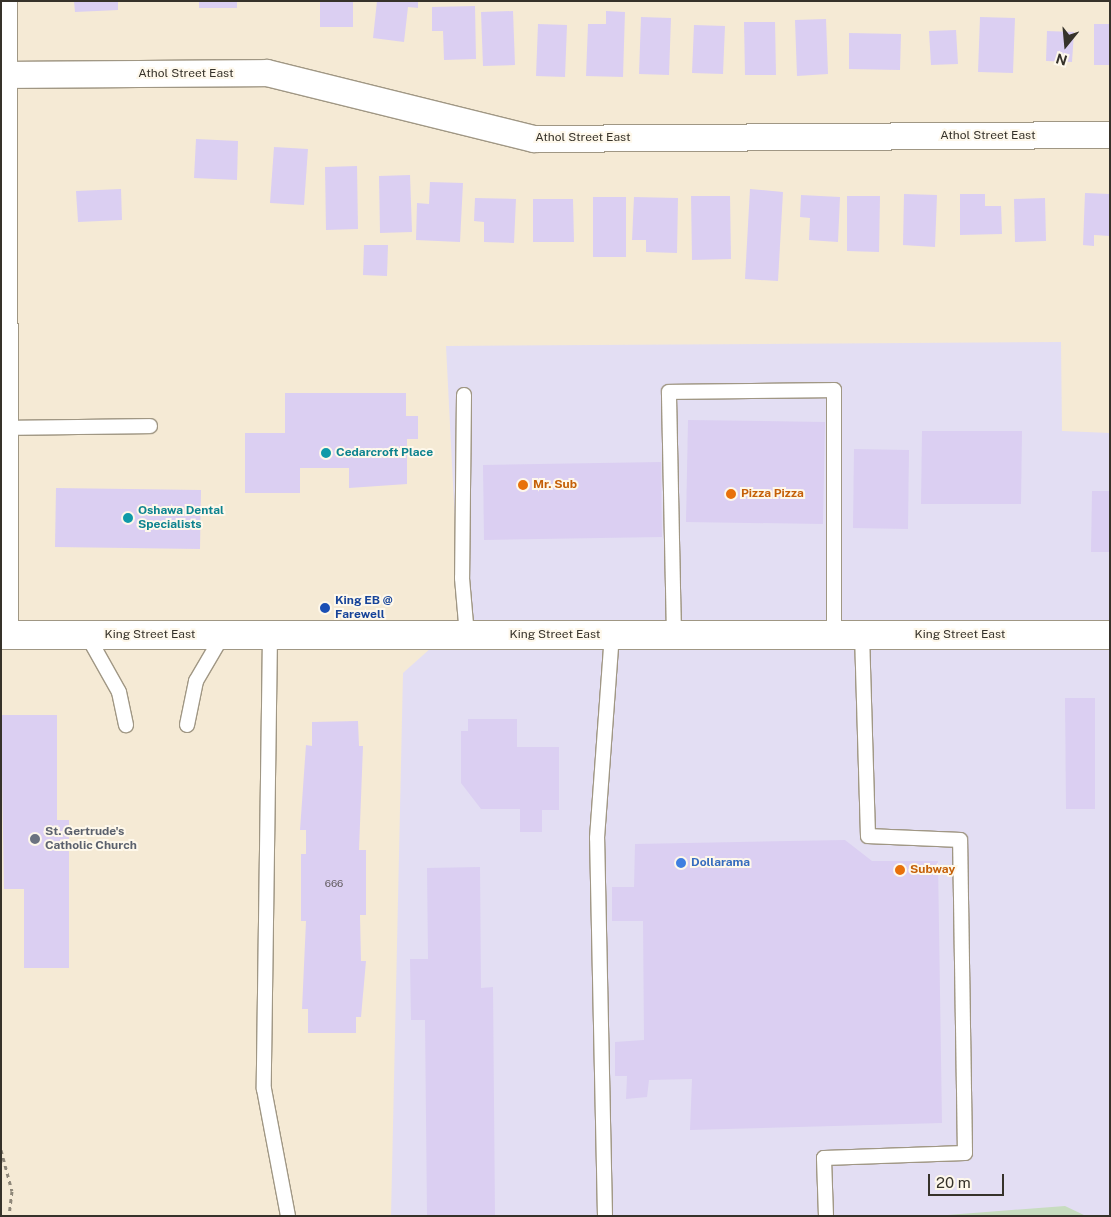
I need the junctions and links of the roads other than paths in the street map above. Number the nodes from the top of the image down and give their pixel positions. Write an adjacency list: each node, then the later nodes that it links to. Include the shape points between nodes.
1 (4, 1): 2 (street)
2 (5, 75): 3 (street, Athol Street East, via 267,73 534,139); 6 (street)
3 (1110, 135)
4 (464, 395): 11 (lane, via 462,578)
5 (150, 426): 6 (lane)
6 (5, 428): 7 (street)
7 (3, 635): 8 (main road, King Street East)
8 (87, 635): 9 (main road, King Street East); 17 (lane, via 119,692)
9 (223, 635): 10 (main road, King Street East); 18 (lane, via 196,681)
10 (270, 635): 11 (main road, King Street East); 19 (lane, via 264,1089)
11 (468, 635): 12 (main road, King Street East)
12 (612, 635): 13 (main road, King Street East); 20 (lane, via 597,838)
13 (678, 635): 14 (main road, King Street East); 14 (lane, via 677,392 834,390)
14 (834, 635): 15 (main road, King Street East)
15 (862, 635): 16 (main road, King Street East); 21 (lane, via 868,836 960,840 965,1153 824,1158)
16 (1110, 635)
17 (126, 725)
18 (187, 725)
19 (288, 1216)
20 (605, 1216)
21 (826, 1216)

